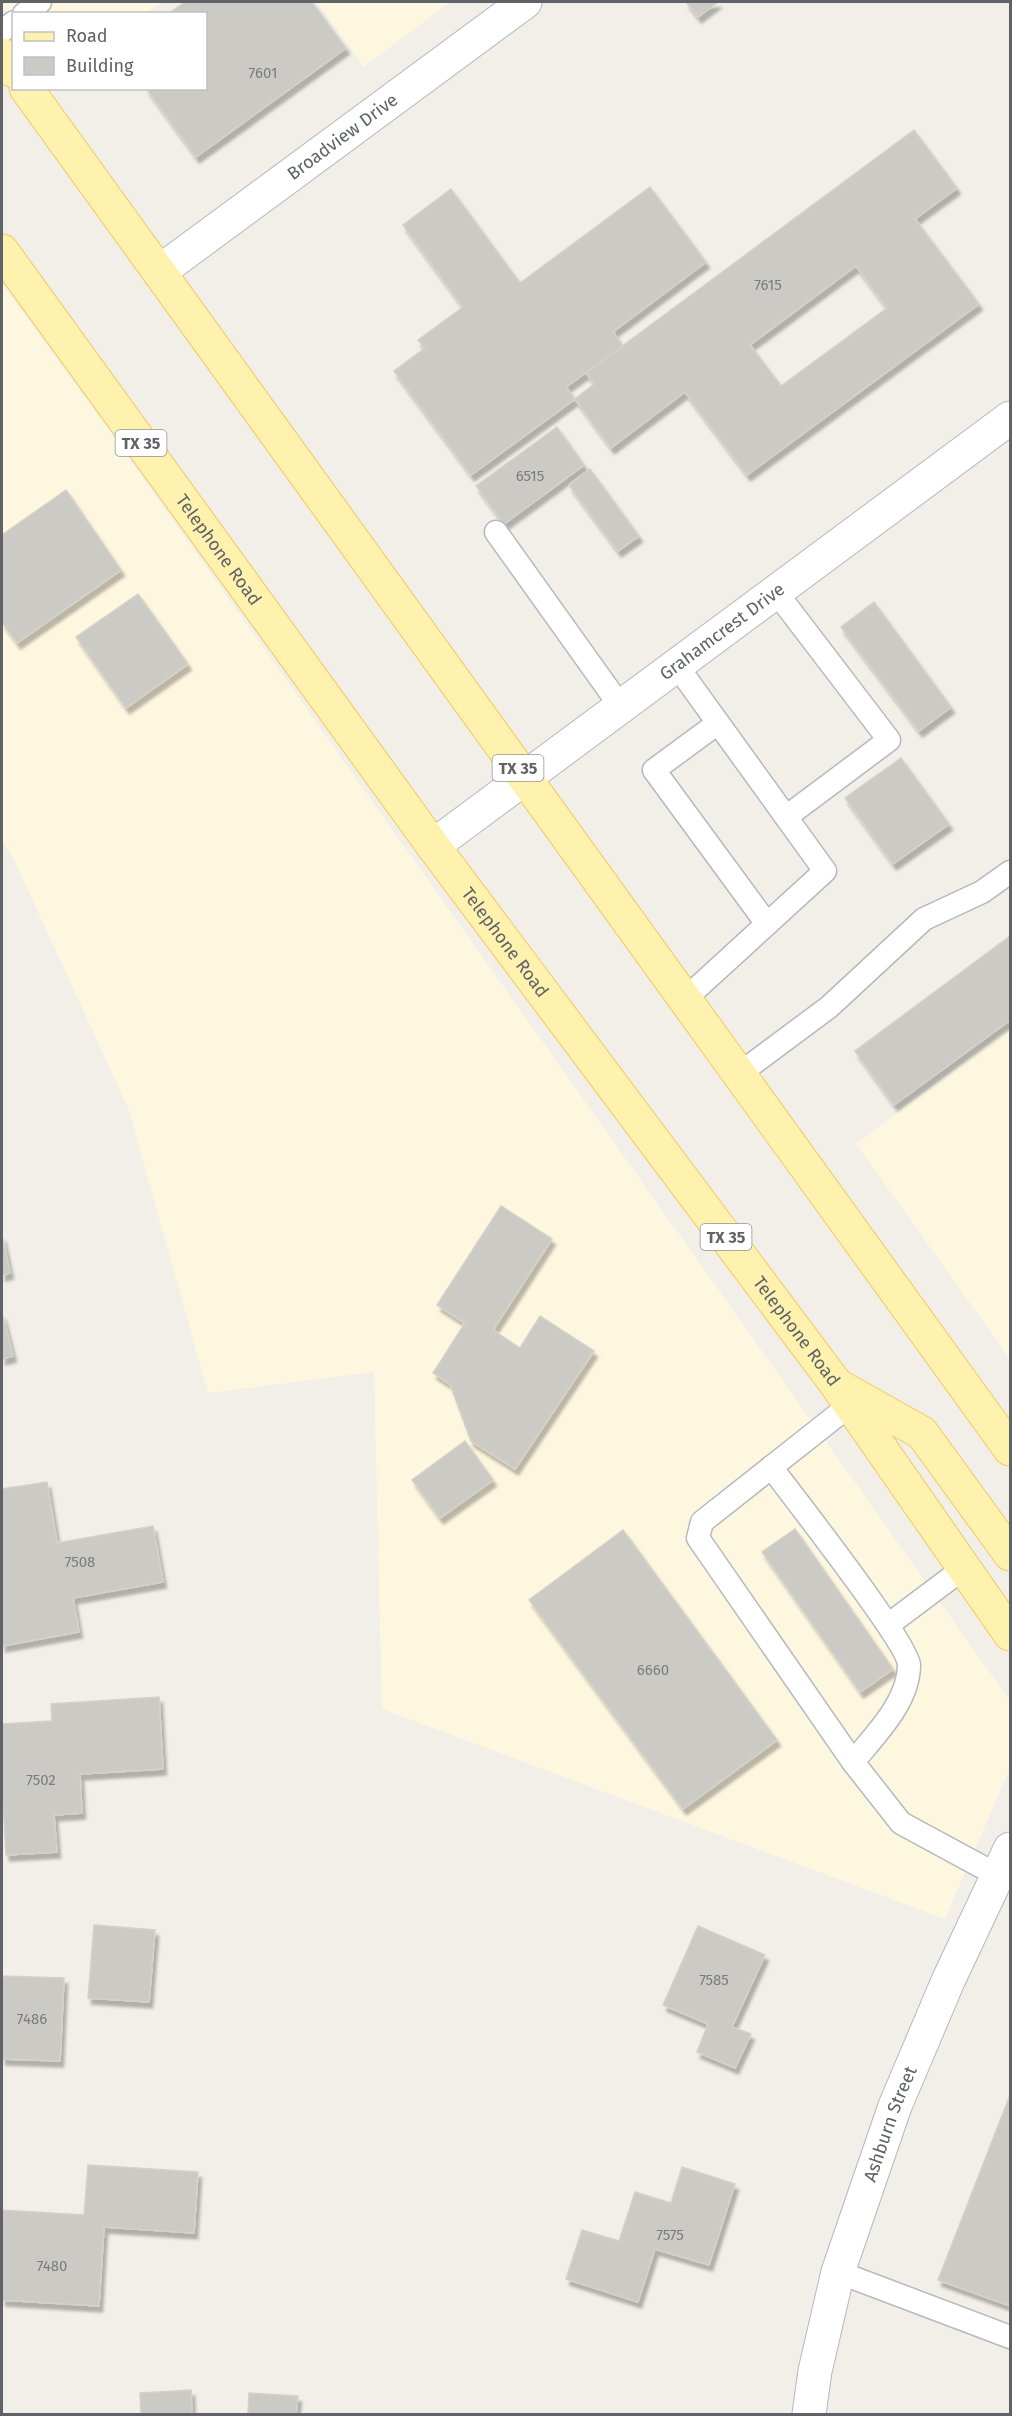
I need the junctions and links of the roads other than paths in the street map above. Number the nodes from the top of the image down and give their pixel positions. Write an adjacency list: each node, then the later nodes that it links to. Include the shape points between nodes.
1 (40, 2): 3 (lane)
2 (525, 2): 8 (street, Broadview Drive)
3 (27, 12)
4 (2, 55): 5 (main road)
5 (12, 68)
6 (27, 90): 8 (main road, TX 35)
7 (2, 251): 17 (main road, Telephone Road / TX 35)
8 (159, 272): 15 (main road, TX 35)
9 (1011, 418): 11 (street, Grahamcrest Drive)
10 (496, 532): 13 (lane)
11 (776, 592): 12 (street, Grahamcrest Drive); 16 (lane, via 889,740)
12 (677, 666): 13 (street, Grahamcrest Drive); 14 (lane)
13 (621, 707): 15 (street, Grahamcrest Drive)
14 (718, 723): 16 (lane); 19 (lane, via 654,771)
15 (525, 778): 17 (street, Grahamcrest Drive); 20 (main road, TX 35)
16 (786, 817): 19 (lane, via 825,871)
17 (433, 846): 22 (main road, Telephone Road / TX 35)
18 (1011, 872): 21 (lane, via 982,892 924,919 829,1007)
19 (767, 924): 20 (lane)
20 (685, 999): 21 (main road, TX 35)
21 (739, 1074): 23 (main road, TX 35)
22 (843, 1394): 24 (lane); 25 (main road, via 922,1433); 26 (main road, Telephone Road / TX 35)
23 (1011, 1449)
24 (771, 1467): 27 (lane); 29 (lane, via 702,1522 698,1538)
25 (1011, 1554)
26 (964, 1568): 27 (lane); 28 (main road, Telephone Road / TX 35)
27 (888, 1625): 29 (lane, via 909,1662 906,1686 884,1724)
28 (1011, 1634)
29 (853, 1762): 30 (lane, via 901,1823)
30 (1004, 1862): 31 (street, Ashburn Street, via 895,2106)
31 (838, 2272): 32 (lane); 33 (street, Ashburn Street)
32 (1011, 2337)
33 (809, 2415)

